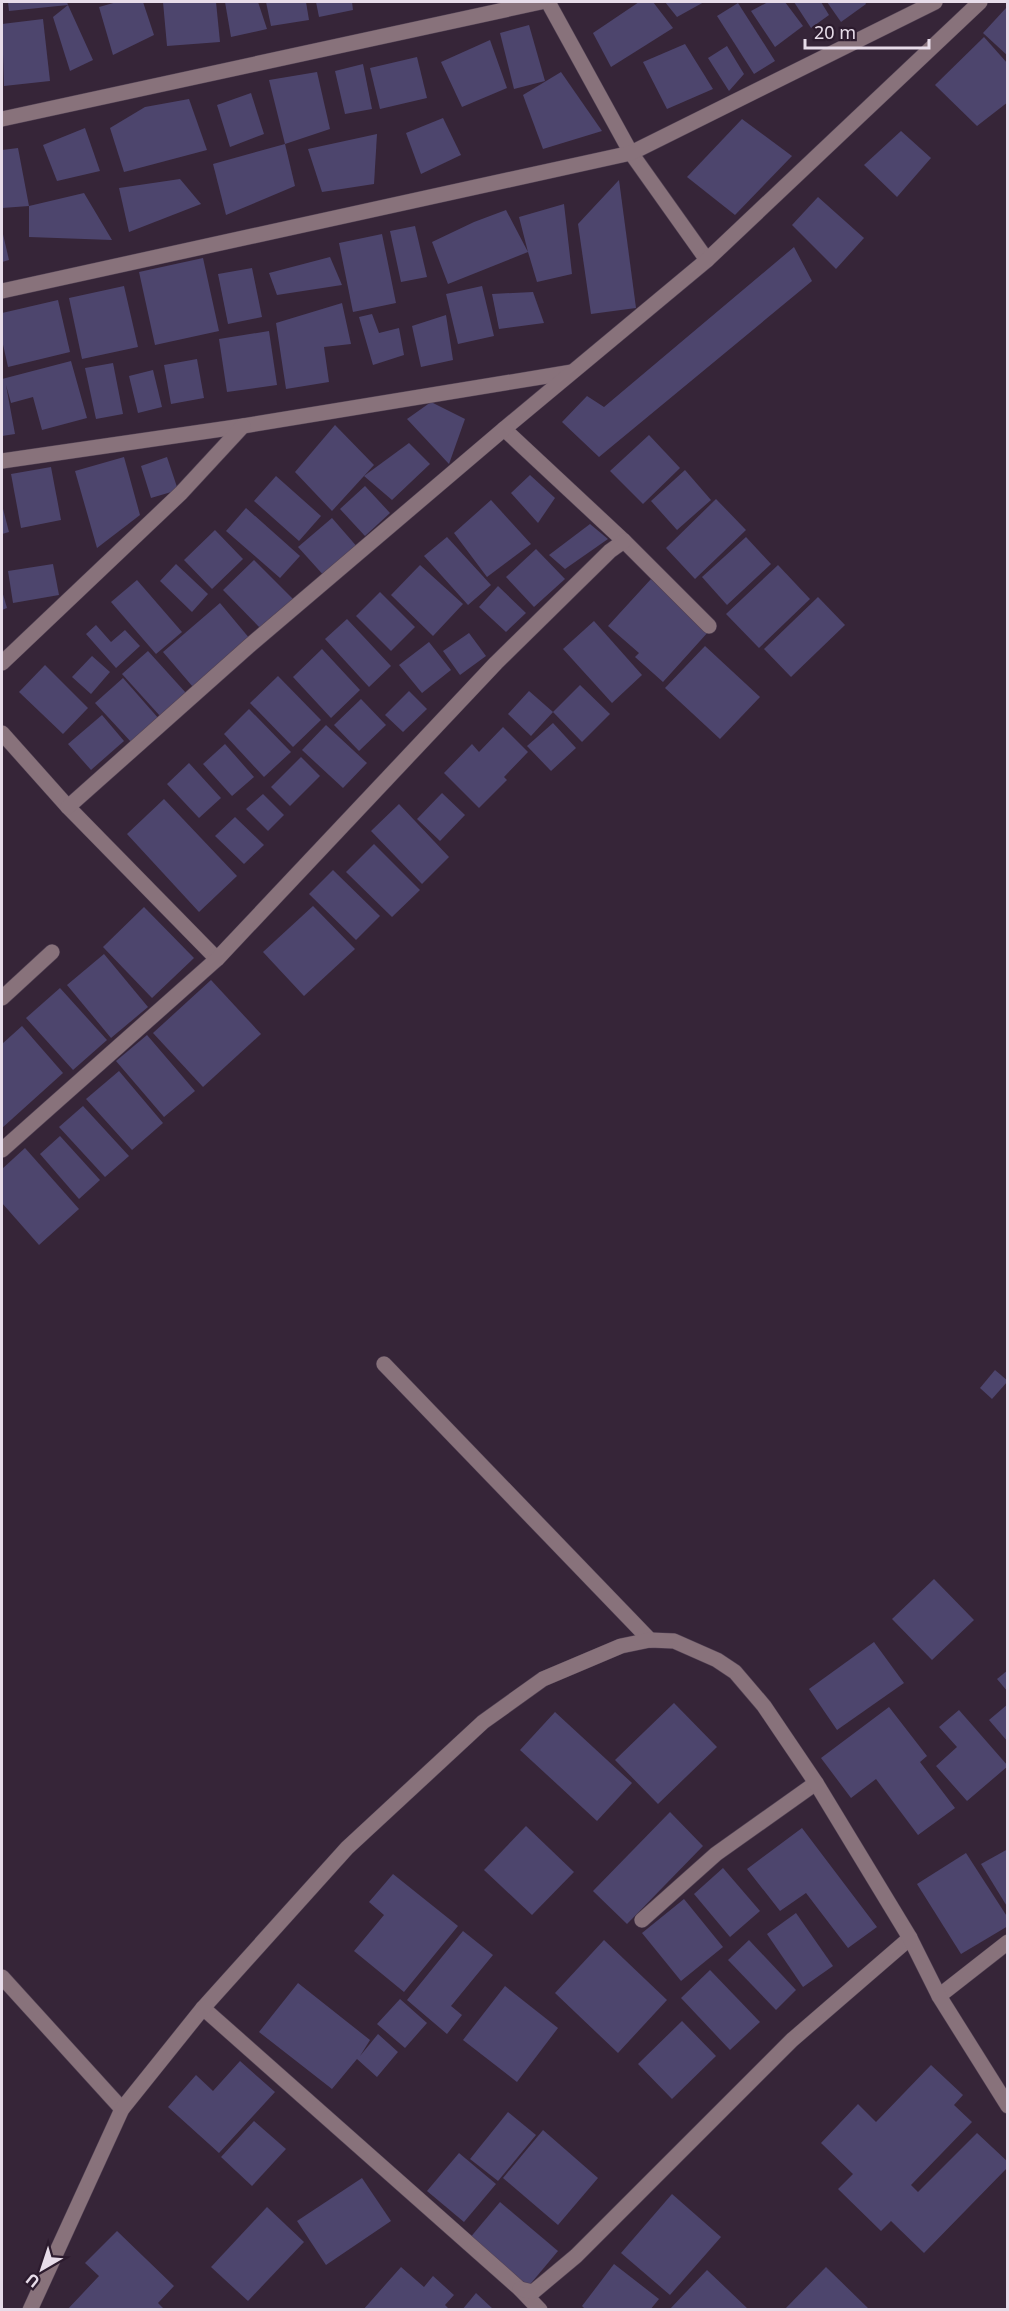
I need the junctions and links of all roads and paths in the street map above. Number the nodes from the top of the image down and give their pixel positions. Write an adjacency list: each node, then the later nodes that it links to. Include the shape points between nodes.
1 (541, 2): 5 (street)
2 (548, 2): 6 (street)
3 (935, 2): 6 (street)
4 (980, 2): 7 (street)
5 (2, 119)
6 (631, 153): 7 (street); 8 (street)
7 (706, 260): 9 (street)
8 (2, 291)
9 (572, 372): 10 (street); 11 (street)
10 (243, 426): 12 (street); 15 (street, via 181,493)
11 (504, 429): 13 (street); 17 (street, via 249,646)
12 (2, 461)
13 (624, 541): 14 (street); 19 (street, via 496,663)
14 (709, 626)
15 (2, 663)
16 (2, 733): 17 (street)
17 (68, 807): 19 (street)
18 (52, 952): 20 (street)
19 (217, 959): 21 (street)
20 (2, 998)
21 (2, 1150)
22 (384, 1364): 23 (street)
23 (650, 1640): 24 (street, via 674,1641 735,1672 764,1706); 30 (street, via 621,1646 543,1679 483,1722 347,1848)
24 (816, 1783): 25 (street, via 716,1854); 26 (street)
25 (642, 1920)
26 (910, 1938): 29 (street); 33 (street, via 792,2040 576,2256 533,2292)
27 (1008, 1942): 29 (street)
28 (2, 1977): 32 (street)
29 (939, 1996): 31 (street)
30 (203, 2007): 32 (street); 33 (street)
31 (1008, 2106)
32 (122, 2109): 34 (street)
33 (520, 2289): 35 (street)
34 (30, 2310)
35 (540, 2310)

